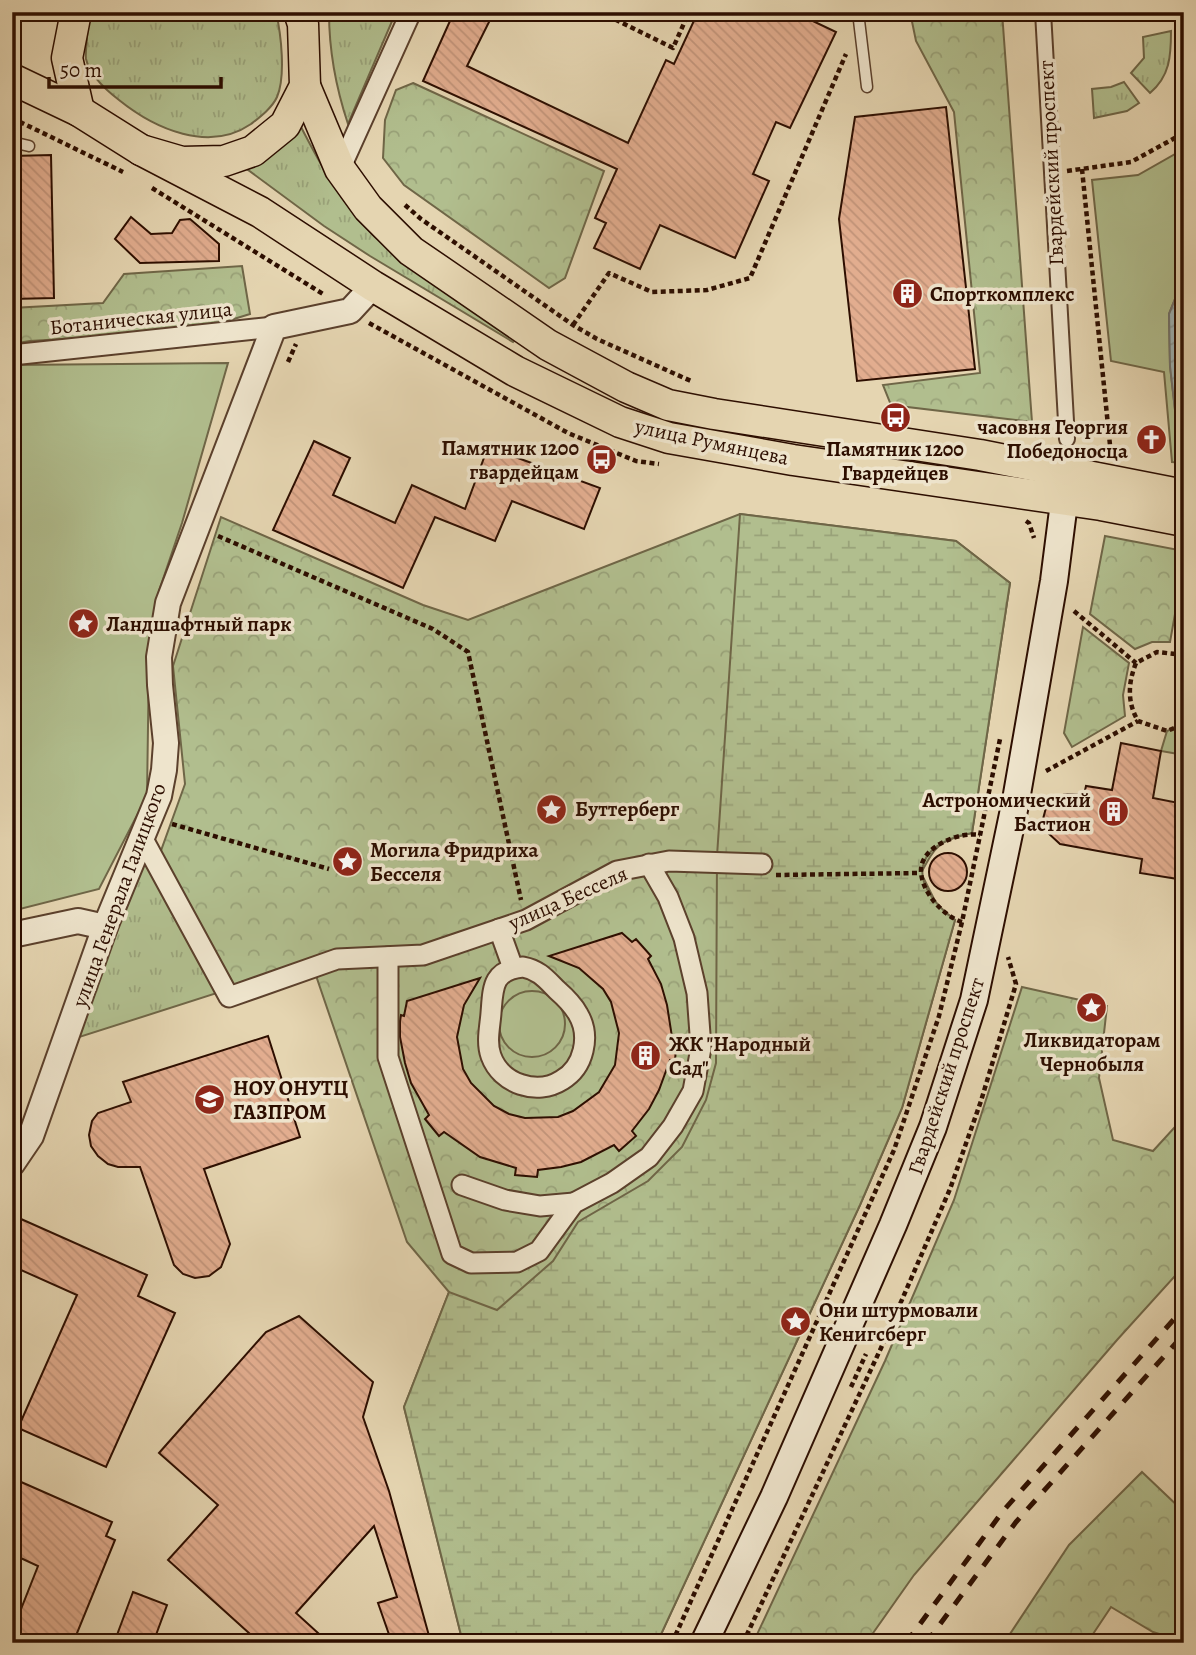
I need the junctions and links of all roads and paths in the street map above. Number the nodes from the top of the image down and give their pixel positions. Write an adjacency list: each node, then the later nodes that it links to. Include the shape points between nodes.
1 (76, 12): 14 (main road, via 67,58)
2 (411, 12): 19 (street)
3 (600, 12): 4 (path, via 673,48)
4 (689, 12)
5 (835, 12): 9 (path, via 843,16)
6 (858, 12): 13 (lane)
7 (1043, 12): 21 (street, Гвардейский проспект)
8 (303, 16): 12 (main road)
9 (845, 27)
10 (848, 49): 24 (path, via 750,278 707,290 652,292 608,274)
11 (12, 79): 14 (main road)
12 (305, 86): 18 (main road, via 285,125 253,151 224,161 182,162); 19 (main road, улица Румянцева)
13 (867, 87)
14 (79, 111): 18 (main road)
15 (1184, 133): 20 (path, via 1131,162)
16 (12, 142): 17 (lane)
17 (29, 146)
18 (141, 150): 23 (main road, улица Румянцева, via 260,212)
19 (340, 169): 36 (main road, улица Румянцева, via 368,208 411,250 548,345 626,387 668,405 714,414 980,455)
20 (1082, 169): 21 (path); 35 (path)
21 (1052, 174): 34 (street, Гвардейский проспект)
22 (402, 203): 24 (path)
23 (373, 286): 25 (street, via 350,311); 36 (main road, улица Румянцева, via 526,376 620,422 669,438 793,460)
24 (573, 325): 31 (path)
25 (274, 327): 29 (street, Ботаническая улица); 51 (street, улица Генерала Галицкого, via 169,603 159,657 164,770)
26 (376, 327): 27 (path)
27 (363, 328)
28 (299, 337): 30 (path)
29 (12, 355)
30 (283, 374)
31 (699, 385)
32 (998, 430): 33 (path)
33 (1036, 435)
34 (1067, 439)
35 (1111, 455)
36 (1067, 486): 37 (main road, улица Румянцева); 39 (main road, улица Румянцева); 69 (main road, Гвардейский проспект, via 1016,800 970,1013 933,1127 893,1226)
37 (1184, 495)
38 (1019, 518): 41 (path, via 1029,523)
39 (1184, 521)
40 (211, 533): 57 (path, via 433,629 468,652)
41 (1034, 544)
42 (1073, 611): 46 (path)
43 (1184, 614): 44 (path)
44 (1176, 654): 45 (path); 46 (path, via 1157,652)
45 (1184, 655)
46 (1136, 663): 47 (path, via 1129,680 1131,709)
47 (1138, 721): 48 (path, via 1167,731); 50 (path)
48 (1184, 724)
49 (1002, 729): 52 (path)
50 (1046, 771)
51 (146, 830): 54 (path, via 167,823); 59 (street, улица Генерала Галицкого); 62 (street, улица Бесселя, via 229,997 337,959)
52 (981, 835): 56 (path, via 953,837 935,847); 58 (path)
53 (649, 864): 55 (street, улица Бесселя, via 669,861); 57 (street, улица Бесселя, via 617,871); 67 (street, via 684,938 697,993 701,1048 693,1091 649,1157)
54 (328, 869)
55 (768, 870): 56 (path)
56 (920, 873): 58 (path, via 938,907)
57 (526, 920): 60 (street, улица Бесселя)
58 (962, 922): 68 (path, via 939,1016 894,1150)
59 (105, 927): 61 (street, via 79,921); 65 (street, улица Генерала Галицкого, via 31,1136)
60 (499, 929): 62 (street, улица Бесселя, via 423,954); 64 (street)
61 (12, 935)
62 (388, 957): 67 (street, via 388,1057 452,1254 471,1263 517,1262 539,1251)
63 (1008, 957): 70 (path, via 1016,984 950,1189)
64 (513, 968): 64 (street, via 540,972 570,1003 583,1026 580,1062 553,1085 516,1083 491,1056 494,985)
65 (12, 1164)
66 (462, 1185): 67 (street, via 540,1206)
67 (574, 1203)
68 (672, 1643)
69 (704, 1643)
70 (743, 1643)

